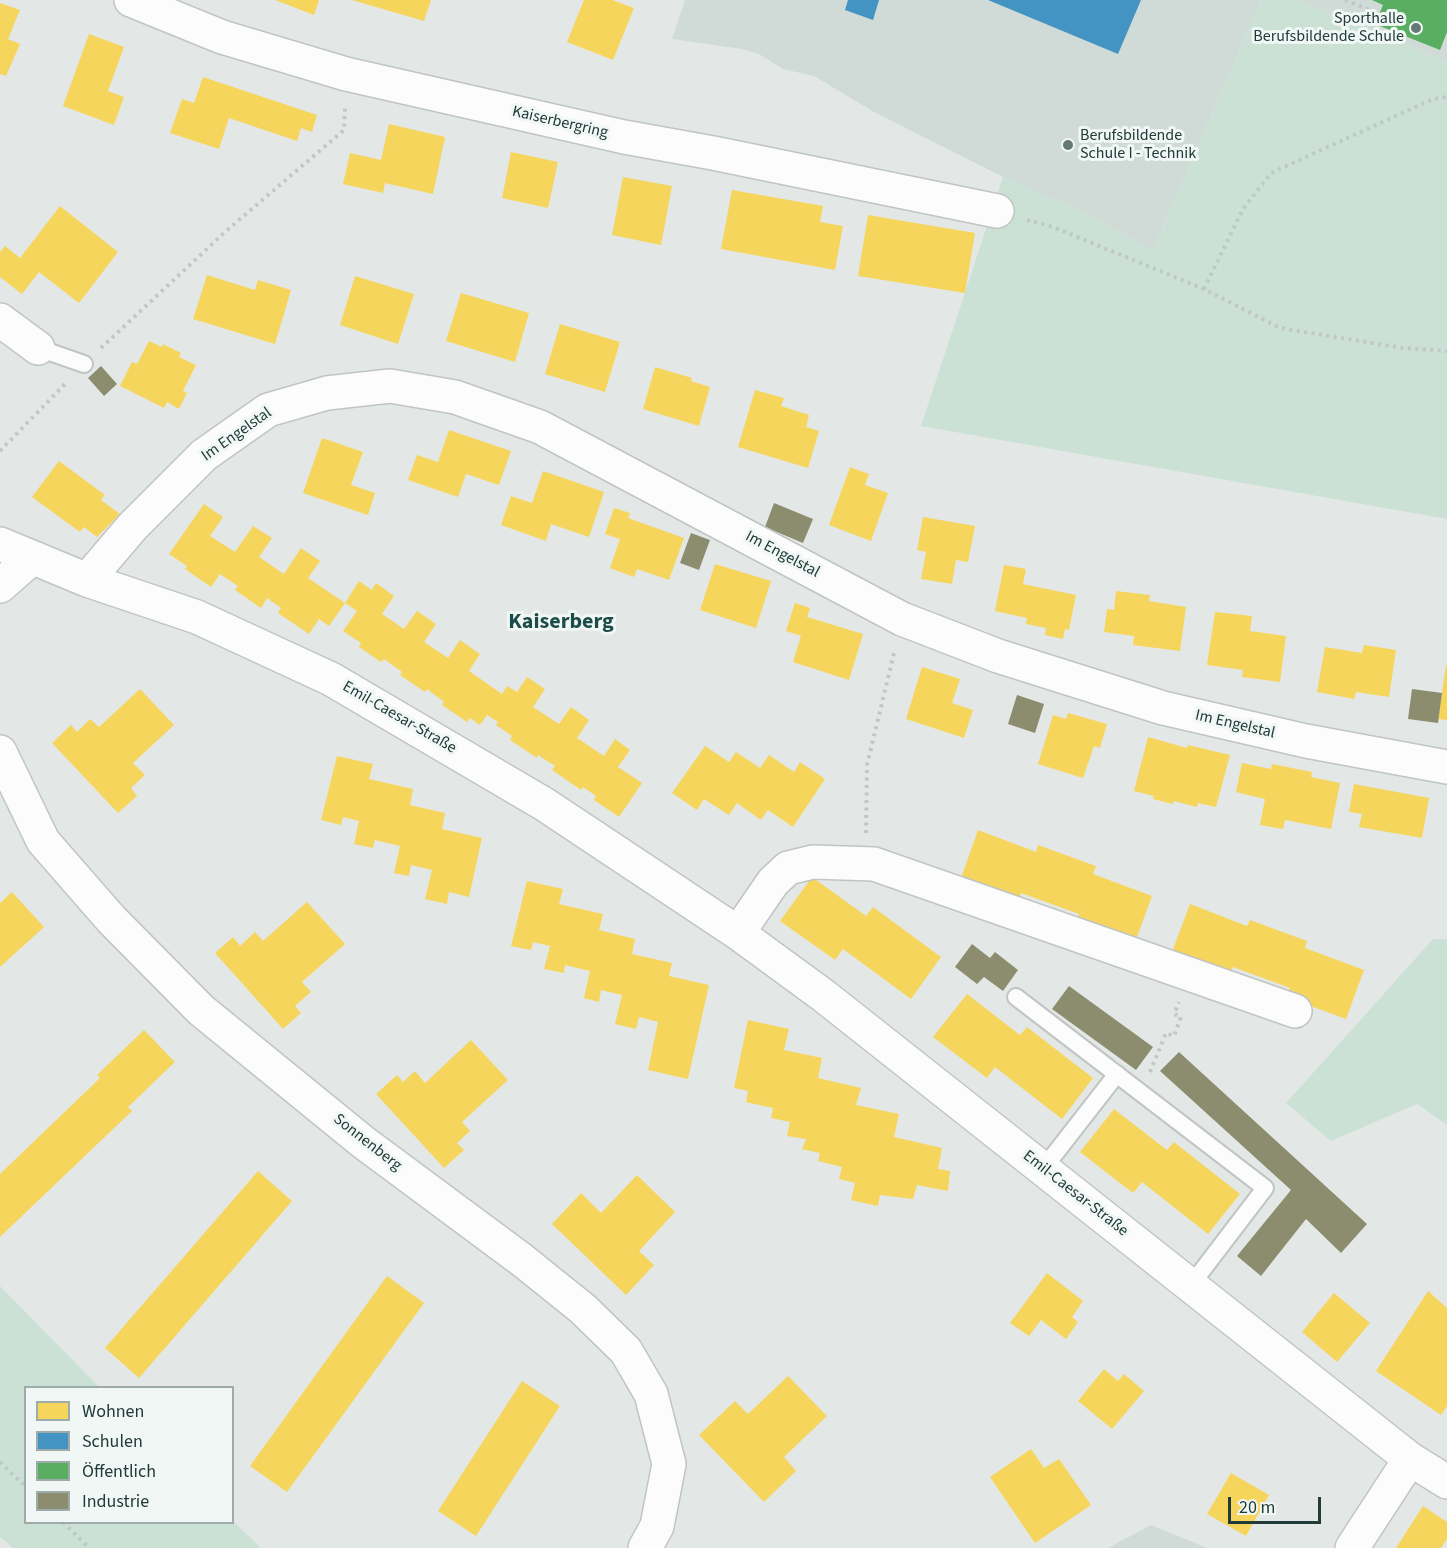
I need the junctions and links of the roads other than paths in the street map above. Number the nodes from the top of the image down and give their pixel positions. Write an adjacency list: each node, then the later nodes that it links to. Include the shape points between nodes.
1 (132, 0): 2 (street, Kaiserbergring, via 222,36 346,74 624,137)
2 (997, 211)
3 (0, 320): 4 (street)
4 (38, 348): 5 (lane)
5 (84, 364)
6 (0, 544): 7 (street, Emil-Caesar-Straße)
7 (32, 558): 8 (street, Emil-Caesar-Straße); 9 (street)
8 (87, 579): 11 (street, Im Engelstal, via 204,455 268,410 327,393 390,386 455,397 540,427 902,619 998,656 1163,708 1306,741); 12 (street, Emil-Caesar-Straße, via 197,617 331,679 544,804)
9 (0, 586)
10 (0, 752): 20 (street, Sonnenberg, via 43,841 111,920 201,1010 363,1142 522,1260 583,1309 626,1351 651,1394 669,1464 657,1526)
11 (1447, 767)
12 (738, 933): 14 (street, via 773,882 788,868 813,862 874,864); 16 (street, Emil-Caesar-Straße)
13 (1016, 997): 15 (lane)
14 (1295, 1011)
15 (1117, 1074): 16 (lane); 17 (lane, via 1265,1188)
16 (1043, 1169): 17 (street, Emil-Caesar-Straße)
17 (1191, 1285): 18 (street, Emil-Caesar-Straße)
18 (1410, 1459): 19 (street, Emil-Caesar-Straße); 21 (street)
19 (1447, 1482)
20 (645, 1548)
21 (1352, 1548)

